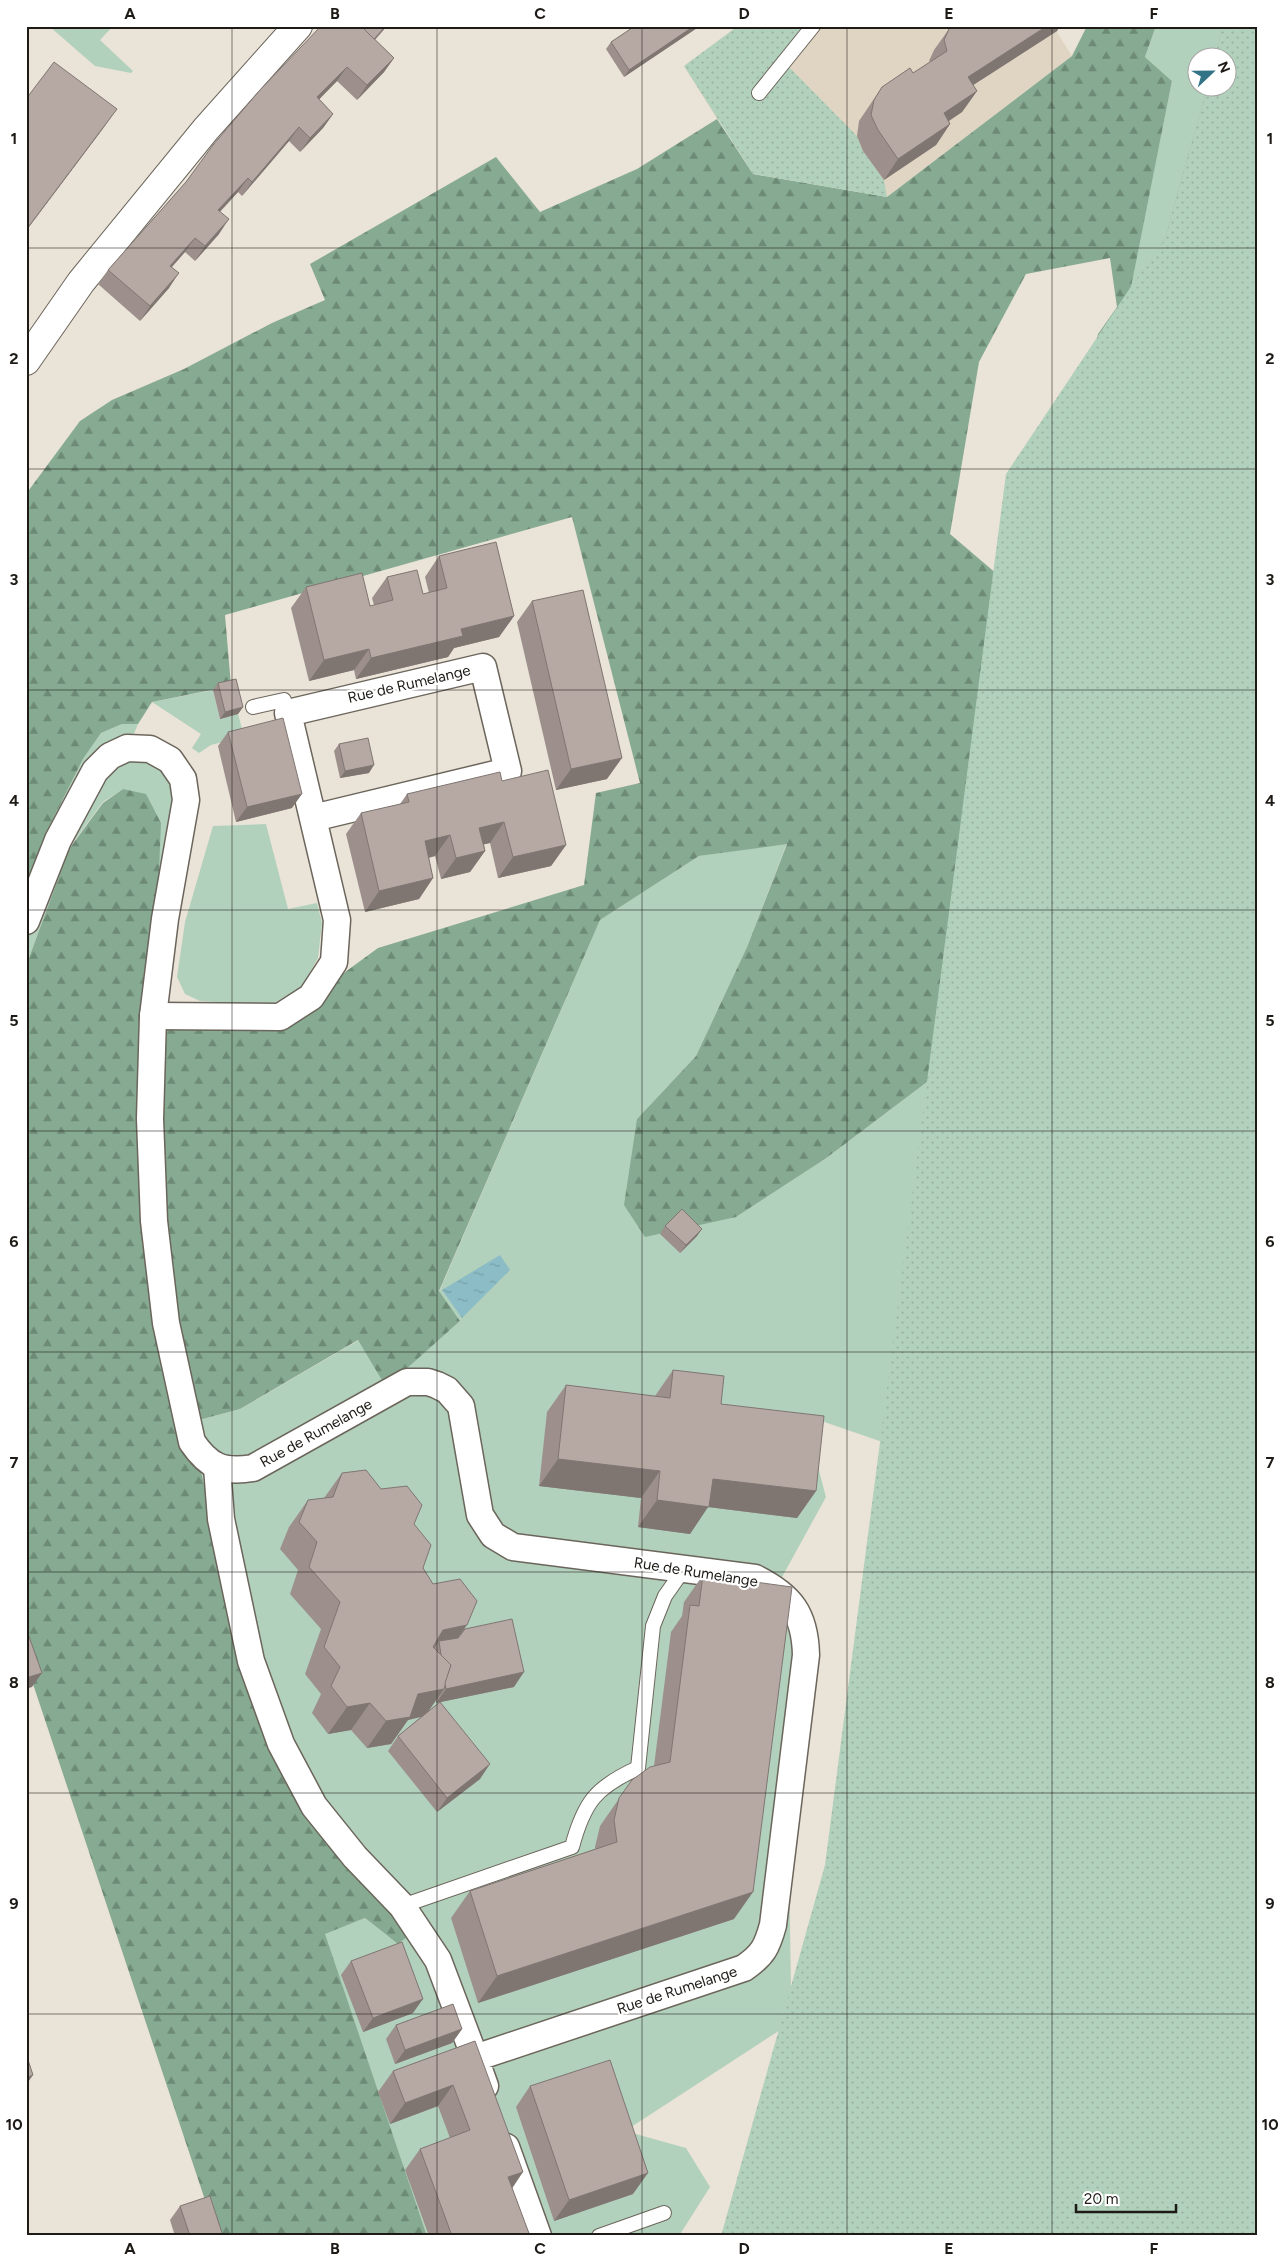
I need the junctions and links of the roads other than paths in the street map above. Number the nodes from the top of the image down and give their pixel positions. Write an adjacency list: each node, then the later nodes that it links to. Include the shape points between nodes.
1 (298, 26): 4 (main road, via 206,129 81,282)
2 (813, 26): 3 (lane)
3 (759, 93)
4 (26, 361)
5 (253, 707): 6 (lane, via 284,700)
6 (288, 713): 7 (street); 7 (street, Rue de Rumelange, via 483,667 508,771)
7 (313, 818): 9 (street, via 337,920 334,962 311,998 280,1017)
8 (26, 921): 9 (street, via 58,840 95,771 110,756 127,748 150,749 170,760 183,779 186,800 165,919)
9 (153, 1016): 10 (street, via 150,1119 154,1222 166,1323 192,1442 202,1457)
10 (217, 1467): 11 (street, Rue de Rumelange, via 235,1471 254,1468 407,1382 428,1382 447,1390 461,1406 480,1515 493,1535 513,1547); 12 (street, via 221,1519 251,1661 281,1744 314,1806 354,1858)
11 (684, 1569): 12 (lane, via 665,1596 653,1626 638,1768 613,1779 593,1797 579,1820 572,1847); 13 (street, Rue de Rumelange, via 755,1578 776,1588 790,1602 805,1637 806,1654 768,1943 760,1957 744,1968)
12 (402, 1906): 13 (street, via 438,1960)
13 (475, 2058): 16 (street)
14 (664, 2213): 15 (lane)
15 (618, 2233): 17 (lane)
16 (538, 2236)
17 (599, 2236)

